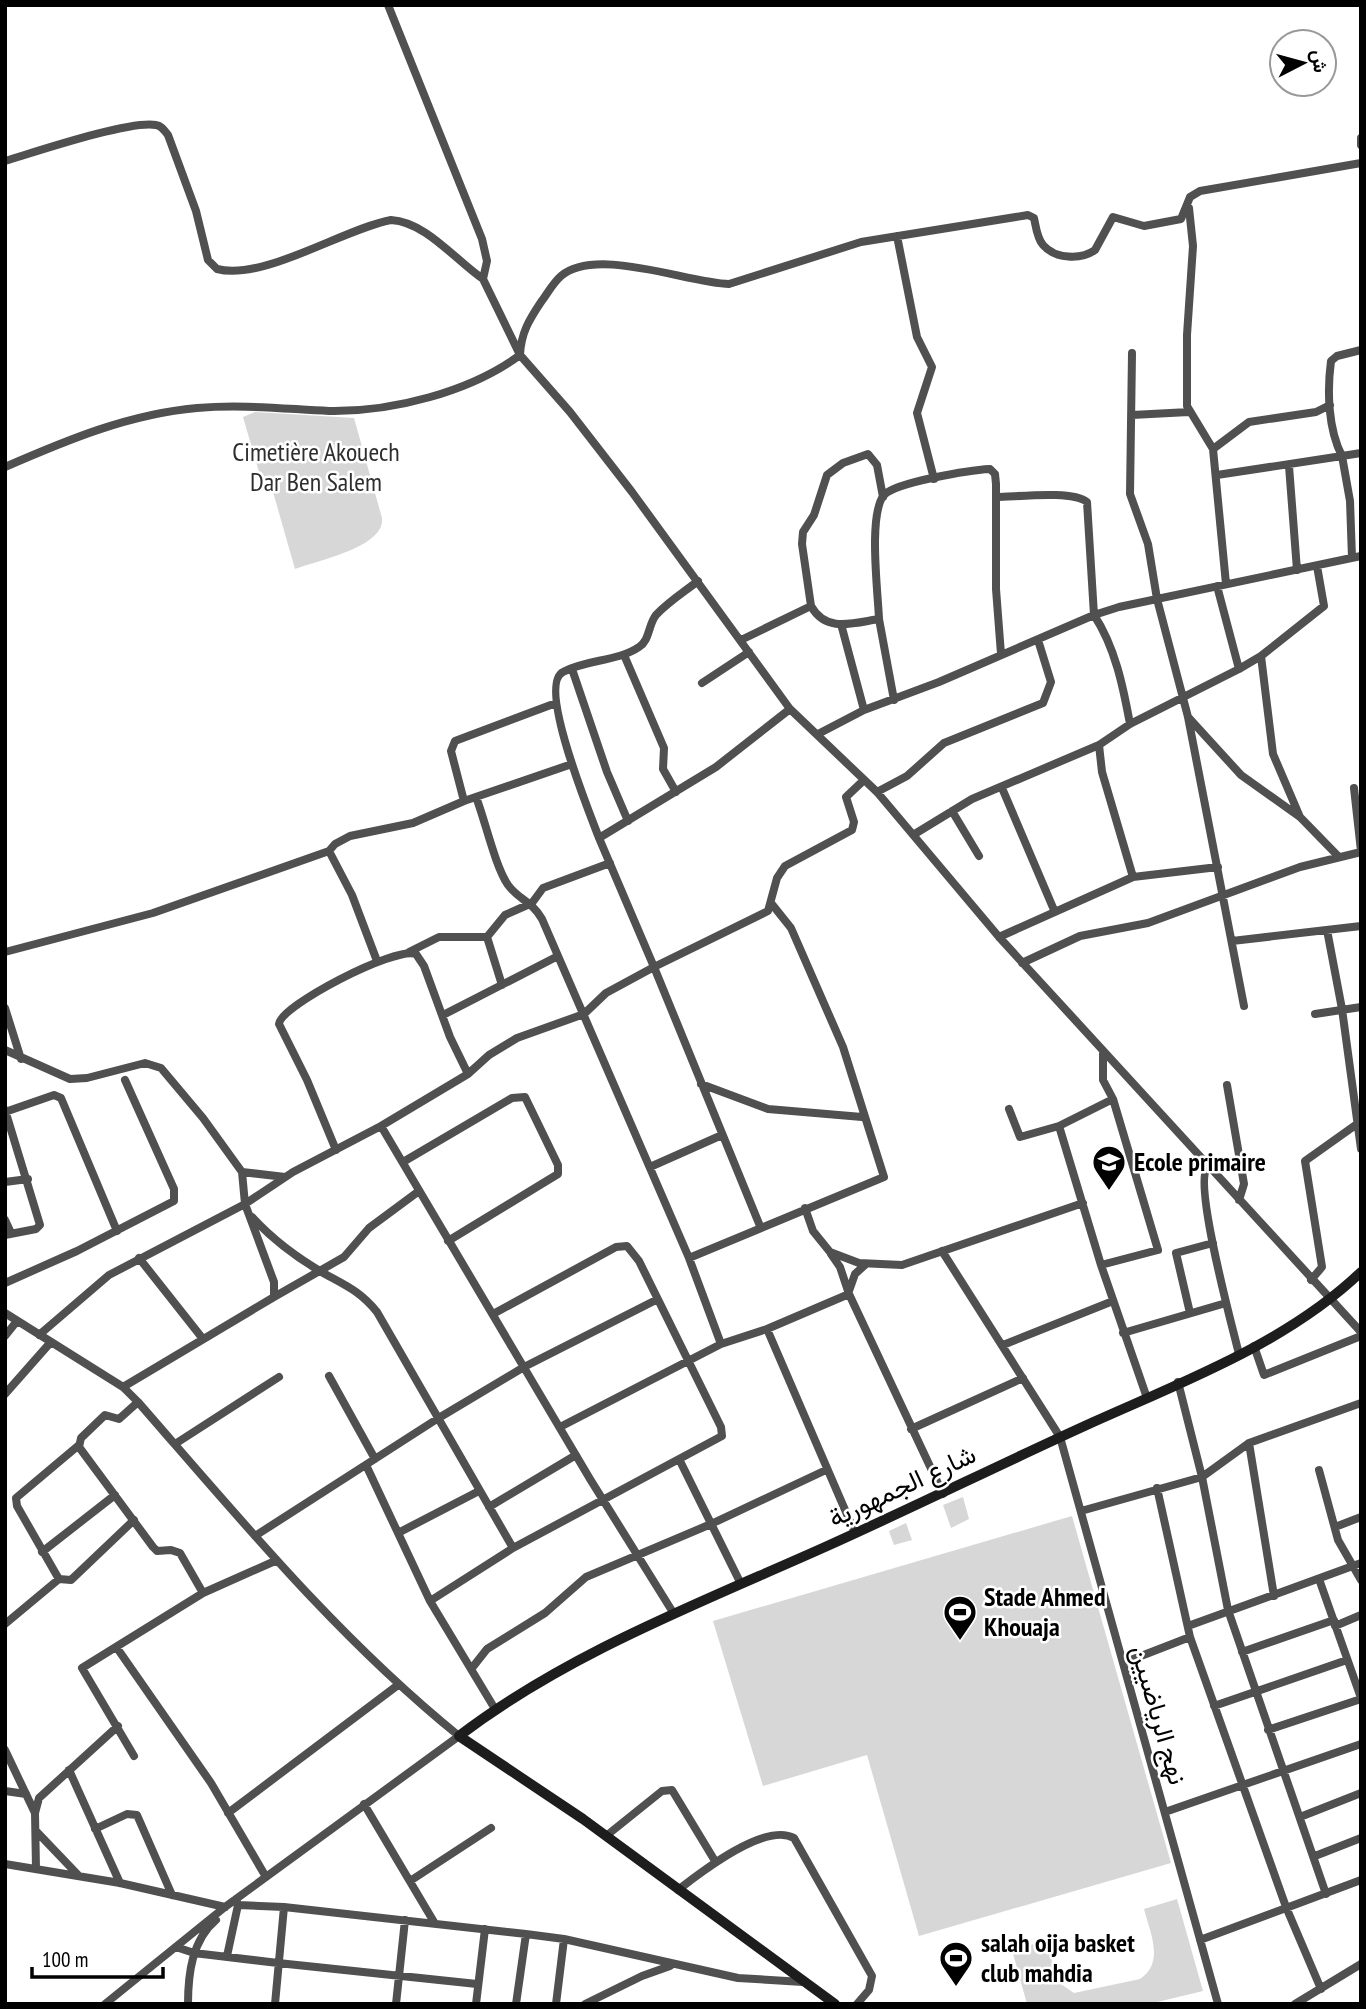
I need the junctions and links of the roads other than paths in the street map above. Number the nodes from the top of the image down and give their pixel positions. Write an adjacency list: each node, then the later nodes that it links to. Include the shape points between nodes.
1 (388, 5): 8 (street, via 482,239 487,261)
2 (1361, 138): 3 (street)
3 (1361, 145)
4 (5, 161): 8 (street, via 124,128 155,124 168,135 196,211 208,260 217,269 269,263 401,220)
5 (1361, 163): 6 (street, via 1204,190 1189,197)
6 (1189, 204): 7 (street, via 1181,219 1170,223 1134,225 1112,218 1096,250 1073,257 1055,254 1044,246 1033,216 1028,215); 13 (street, via 1193,246 1187,335)
7 (897, 236): 11 (street, via 861,242 729,284 652,269 595,266 569,271 524,327); 21 (street, via 917,337 932,367 917,413)
8 (483, 279): 11 (street)
9 (1361, 350): 12 (street, via 1331,361)
10 (1132, 353): 14 (street)
11 (520, 355): 19 (street, via 455,390 330,411 237,406 144,416); 27 (street, via 570,412)
12 (1330, 405): 15 (street, via 1316,412 1250,422); 17 (street)
13 (1189, 412): 14 (street); 15 (street)
14 (1132, 415): 29 (street, via 1130,494 1147,544)
15 (1213, 449): 20 (street)
16 (1361, 453): 17 (street)
17 (1342, 456): 18 (street); 24 (street)
18 (1289, 466): 20 (street); 26 (street)
19 (5, 467)
20 (1217, 475): 28 (street)
21 (934, 479): 22 (street, via 894,489); 23 (street, via 990,469 996,478)
22 (883, 497): 30 (street, via 877,465 868,454 827,475 802,536); 32 (street, via 876,520)
23 (996, 497): 31 (street, via 1086,500); 37 (street)
24 (1357, 557): 25 (street)
25 (1317, 566): 26 (street); 39 (street, via 1324,606)
26 (1297, 570): 28 (street)
27 (698, 582): 34 (street); 38 (street, via 658,613 644,643)
28 (1222, 585): 29 (street); 41 (street)
29 (1157, 599): 31 (street); 43 (street)
30 (811, 606): 33 (street, via 823,622); 34 (street)
31 (1094, 615): 35 (street); 49 (street, via 1122,682)
32 (879, 620): 33 (street); 44 (street)
33 (841, 624): 47 (street)
34 (741, 640): 36 (street)
35 (1038, 640): 37 (street); 57 (street, via 1051,682 1044,704 944,743 907,776)
36 (749, 652): 42 (street); 46 (street)
37 (1001, 654): 44 (street)
38 (624, 655): 40 (street); 56 (street, via 664,748 663,769)
39 (1261, 656): 41 (street); 61 (street, via 1273,754)
40 (572, 669): 45 (street, via 559,675); 62 (street)
41 (1239, 669): 43 (street)
42 (702, 683)
43 (1183, 699): 48 (street); 49 (street)
44 (894, 700): 47 (street)
45 (556, 703): 52 (street); 59 (street, via 455,741 451,751)
46 (790, 709): 50 (street); 56 (street)
47 (864, 710): 50 (street)
48 (1188, 717): 61 (street, via 1241,775); 70 (street)
49 (1130, 724): 51 (street)
50 (818, 734): 53 (street)
51 (1099, 745): 54 (street); 71 (street, via 1102,772)
52 (572, 764): 58 (street); 64 (street)
53 (864, 780): 57 (street); 74 (street, via 846,797 852,830 785,866)
54 (1002, 788): 60 (street); 75 (street)
55 (1354, 788): 66 (street)
56 (676, 792): 62 (street)
57 (877, 792): 63 (street)
58 (476, 797): 59 (street); 73 (street, via 506,880)
59 (464, 801): 65 (street, via 402,827 350,836)
60 (953, 811): 63 (street); 67 (street)
61 (1300, 817): 68 (street)
62 (628, 821): 64 (street)
63 (913, 835): 79 (street)
64 (599, 838): 69 (street)
65 (329, 851): 81 (street, via 153,913); 84 (street)
66 (1361, 851): 68 (street)
67 (979, 856)
68 (1338, 856): 72 (street)
69 (610, 863): 73 (street, via 543,888); 86 (street)
70 (1218, 867): 71 (street); 72 (street)
71 (1133, 877): 75 (street)
72 (1223, 897): 80 (street); 85 (street, via 1148,923 1080,936)
73 (532, 903): 78 (street, via 510,910); 83 (street)
74 (771, 903): 86 (street, via 766,913); 105 (street, via 791,928 843,1047)
75 (1054, 910): 79 (street)
76 (1361, 926): 77 (street)
77 (1327, 930): 80 (street); 91 (street)
78 (487, 937): 82 (street, via 439,937); 87 (street)
79 (999, 937): 85 (street)
80 (1232, 941): 88 (street)
81 (5, 952)
82 (410, 952): 84 (street); 94 (street, via 421,959)
83 (558, 956): 87 (street); 92 (street)
84 (377, 961): 111 (street, via 304,999 279,1019)
85 (1022, 963): 96 (street)
86 (654, 967): 92 (street, via 606,993); 100 (street)
87 (502, 985): 94 (street)
88 (1244, 1006)
89 (1361, 1007): 91 (street)
90 (5, 1008): 97 (street)
91 (1342, 1009): 93 (street); 106 (street)
92 (584, 1014): 98 (street, via 517,1038); 113 (street)
93 (1315, 1014)
94 (443, 1015): 98 (street)
95 (5, 1050): 97 (street)
96 (1103, 1054): 102 (street, via 1103,1080); 114 (street)
97 (21, 1059): 115 (street, via 70,1079 145,1063 161,1068)
98 (468, 1074): 107 (street)
99 (125, 1080): 126 (street, via 175,1196 172,1204)
100 (701, 1084): 105 (street, via 768,1109); 109 (street)
101 (1227, 1085): 120 (street, via 1244,1184)
102 (1113, 1099): 108 (street); 130 (street)
103 (1009, 1109): 108 (street, via 1023,1138)
104 (6, 1111): 117 (street); 126 (street, via 54,1095 61,1098)
105 (862, 1117): 123 (street, via 884,1177)
106 (1357, 1124): 110 (street); 140 (street, via 1305,1161 1322,1267)
107 (381, 1126): 111 (street); 112 (street)
108 (1059, 1126): 121 (street)
109 (722, 1135): 113 (street); 125 (street)
110 (1361, 1149)
111 (336, 1150): 116 (street)
112 (403, 1162): 119 (street); 128 (street, via 512,1098 525,1097 558,1165 558,1174)
113 (650, 1167): 135 (street)
114 (1208, 1168): 120 (street); 129 (street, via 1203,1181)
115 (242, 1172): 116 (street); 122 (street)
116 (285, 1177): 122 (street)
117 (28, 1179): 118 (street); 127 (street, via 40,1224 36,1229)
118 (5, 1182)
119 (418, 1191): 128 (street); 138 (street)
120 (1239, 1200): 140 (street)
121 (1083, 1203): 131 (street); 137 (street)
122 (246, 1208): 134 (street); 138 (street, via 266,1232); 143 (street, via 274,1283)
123 (805, 1208): 125 (street); 132 (street, via 813,1231)
124 (5, 1220): 127 (street)
125 (760, 1226): 135 (street)
126 (117, 1231): 141 (street)
127 (8, 1234)
128 (449, 1241): 150 (street)
129 (1213, 1243): 133 (street); 147 (street)
130 (1158, 1250): 133 (street); 137 (street)
131 (942, 1251): 136 (street, via 913,1264); 160 (street, نهج الرياضيين)
132 (830, 1252): 136 (street); 142 (street)
133 (1176, 1252): 149 (street)
134 (139, 1258): 155 (street, via 90,1290); 157 (street)
135 (689, 1258): 159 (street)
136 (866, 1264): 142 (street, via 855,1274)
137 (1101, 1265): 145 (street)
138 (322, 1272): 143 (street); 174 (street, via 352,1286 377,1312)
139 (1361, 1272): 146 (main road, شارع الجمهورية)
140 (1311, 1280): 146 (street)
141 (5, 1283)
142 (849, 1294): 152 (street); 176 (street)
143 (274, 1297): 157 (street)
144 (656, 1300): 150 (street, via 632,1250 623,1245); 163 (street); 164 (street)
145 (1113, 1301): 153 (street); 160 (street)
146 (1330, 1301): 154 (street); 161 (main road, شارع الجمهورية)
147 (1226, 1303): 149 (street); 162 (street)
148 (5, 1313): 151 (street)
149 (1190, 1313): 153 (street)
150 (493, 1314): 164 (street)
151 (18, 1321): 155 (street); 156 (street)
152 (767, 1329): 159 (street); 185 (street)
153 (1123, 1333): 171 (street)
154 (1361, 1334): 161 (street, via 1264,1375)
155 (39, 1335): 158 (street)
156 (5, 1336)
157 (203, 1339): 169 (street)
158 (50, 1343): 169 (street); 170 (street)
159 (721, 1344): 163 (street)
160 (1003, 1345): 167 (street, نهج الرياضيين)
161 (1254, 1346): 162 (main road, شارع الجمهورية)
162 (1239, 1354): 168 (main road, شارع الجمهورية)
163 (688, 1360): 175 (street); 183 (street, via 722,1432 719,1439)
164 (524, 1367): 174 (street); 175 (street)
165 (329, 1376): 182 (street)
166 (279, 1377): 179 (street)
167 (1023, 1378): 176 (street); 177 (street, نهج الرياضيين)
168 (1178, 1382): 171 (main road, شارع الجمهورية); 187 (street)
169 (123, 1387): 172 (street)
170 (5, 1394)
171 (1147, 1398): 177 (main road, شارع الجمهورية)
172 (138, 1402): 179 (street); 180 (street, via 119,1419 105,1415)
173 (1361, 1403): 178 (street)
174 (437, 1419): 182 (street); 189 (street)
175 (560, 1427): 181 (street)
176 (911, 1429): 190 (street)
177 (1060, 1437): 190 (main road, شارع الجمهورية); 194 (street, نهج الرياضيين)
178 (1249, 1443): 187 (street); 213 (street)
179 (175, 1444): 201 (street)
180 (79, 1445): 191 (street); 203 (street, via 16,1498)
181 (576, 1455): 192 (street); 193 (street)
182 (375, 1459): 184 (street)
183 (680, 1461): 192 (street); 197 (street)
184 (366, 1465): 200 (street); 201 (street)
185 (826, 1470): 197 (street); 199 (street)
186 (1319, 1470): 198 (street)
187 (1202, 1477): 188 (street); 215 (street)
188 (1157, 1489): 194 (street); 220 (street)
189 (480, 1491): 193 (street); 200 (street)
190 (943, 1494): 199 (main road, شارع الجمهورية)
191 (115, 1495): 196 (street); 203 (street)
192 (604, 1502): 202 (street); 204 (street)
193 (489, 1507): 202 (street)
194 (1081, 1511): 225 (street, نهج الرياضيين)
195 (1361, 1517): 198 (street)
196 (134, 1520): 208 (street, via 77,1576); 212 (street, via 157,1551 180,1553)
197 (711, 1524): 204 (street); 211 (street)
198 (1335, 1528): 207 (street)
199 (855, 1533): 211 (main road, شارع الجمهورية)
200 (398, 1534): 214 (street)
201 (255, 1536): 205 (street)
202 (513, 1548): 214 (street)
203 (42, 1552): 208 (street)
204 (637, 1557): 216 (street); 226 (street, via 579,1581 545,1613 487,1649)
205 (275, 1561): 212 (street); 227 (street)
206 (1361, 1563): 207 (street)
207 (1351, 1567): 209 (street); 210 (street)
208 (59, 1579): 219 (street)
209 (1319, 1579): 213 (street); 218 (street)
210 (1361, 1580)
211 (741, 1584): 216 (main road, شارع الجمهورية)
212 (203, 1593): 222 (street)
213 (1274, 1596): 215 (street)
214 (430, 1601): 226 (street)
215 (1228, 1610): 220 (street); 223 (street)
216 (674, 1614): 231 (main road, شارع الجمهورية)
217 (1361, 1615): 218 (street)
218 (1335, 1623): 223 (street); 224 (street)
219 (5, 1624)
220 (1188, 1626): 221 (street)
221 (1190, 1637): 225 (street); 230 (street)
222 (117, 1648): 233 (street, via 82,1668); 247 (street)
223 (1242, 1652): 228 (street)
224 (1348, 1660): 228 (street); 229 (street)
225 (1123, 1663): 248 (street, نهج الرياضيين)
226 (472, 1668): 231 (street)
227 (398, 1685): 235 (street); 247 (street)
228 (1255, 1691): 230 (street); 234 (street)
229 (1361, 1699): 234 (street)
230 (1214, 1706): 242 (street)
231 (495, 1709): 232 (main road, شارع الجمهورية)
232 (482, 1718): 235 (main road, شارع الجمهورية); 238 (main road, via 477,1734)
233 (118, 1726): 239 (street); 240 (street)
234 (1268, 1730): 241 (street)
235 (459, 1736): 238 (main road); 246 (street)
236 (1361, 1744): 241 (street)
237 (5, 1750): 245 (street)
238 (483, 1753): 254 (main road)
239 (134, 1756)
240 (69, 1770): 249 (street, via 39,1798); 252 (street)
241 (1282, 1770): 242 (street); 250 (street)
242 (1242, 1785): 248 (street); 271 (street)
243 (5, 1791): 245 (street)
244 (1361, 1793): 250 (street)
245 (26, 1794): 249 (street)
246 (364, 1804): 261 (street); 262 (street)
247 (228, 1812): 261 (street)
248 (1164, 1812): 277 (street, نهج الرياضيين)
249 (35, 1813): 253 (street)
250 (1300, 1817): 256 (street)
251 (491, 1828): 262 (street)
252 (95, 1829): 264 (street); 267 (street, via 127,1814 136,1815)
253 (36, 1831): 259 (street); 260 (street)
254 (606, 1836): 257 (street, via 662,1791 672,1790); 265 (main road)
255 (1361, 1838): 256 (street)
256 (1315, 1856): 266 (street)
257 (715, 1861): 265 (street); 297 (street, via 774,1833 794,1839 872,1976 869,1990)
258 (5, 1864): 259 (street)
259 (36, 1869): 260 (street)
260 (79, 1876): 264 (street)
261 (266, 1877): 268 (street)
262 (410, 1881): 273 (street)
263 (1361, 1881): 266 (street)
264 (120, 1883): 267 (street)
265 (678, 1890): 285 (main road)
266 (1326, 1894): 271 (street)
267 (172, 1895): 269 (street)
268 (237, 1902): 269 (street); 270 (street); 279 (street, via 212,1924); 280 (street)
269 (225, 1907): 278 (street)
270 (284, 1907): 272 (street); 281 (street)
271 (1286, 1907): 277 (street); 287 (street)
272 (405, 1920): 273 (street); 284 (street)
273 (434, 1922): 274 (street)
274 (485, 1929): 275 (street); 286 (street)
275 (526, 1934): 276 (street); 293 (street)
276 (564, 1939): 283 (street); 294 (street)
277 (1200, 1940): 298 (street, نهج الرياضيين)
278 (176, 1947): 279 (street); 288 (street)
279 (194, 1952): 280 (street); 289 (street)
280 (227, 1956): 281 (street)
281 (278, 1963): 284 (street); 290 (street)
282 (1361, 1964): 287 (street)
283 (673, 1965): 285 (street, via 738,1978); 295 (street)
284 (398, 1975): 286 (street); 291 (street)
285 (808, 1982): 296 (main road)
286 (477, 1984): 292 (street)
287 (1321, 1989): 299 (street)
288 (106, 2004)
289 (188, 2004)
290 (275, 2004)
291 (396, 2004)
292 (476, 2004)
293 (516, 2004)
294 (556, 2004)
295 (585, 2004)
296 (835, 2004)
297 (857, 2004)
298 (1218, 2004)
299 (1295, 2004)

